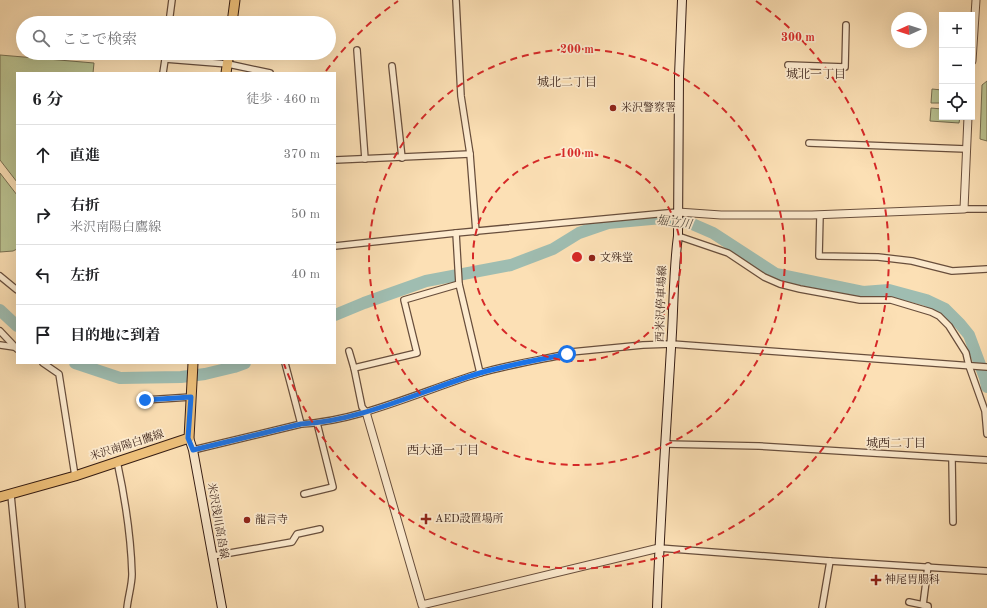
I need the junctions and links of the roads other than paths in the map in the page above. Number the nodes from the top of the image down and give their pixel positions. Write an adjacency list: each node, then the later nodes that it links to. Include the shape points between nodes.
1 (172, 0): 6 (street)
2 (235, 0): 7 (main road)
3 (456, 0): 21 (street, via 461,96)
4 (682, 0): 27 (main road, 西米沢停車場線)
5 (976, 0): 9 (street)
6 (170, 16)
7 (233, 16)
8 (846, 25): 13 (street, via 845,67)
9 (973, 48)
10 (357, 50): 24 (street)
11 (166, 60): 16 (street)
12 (186, 60): 15 (street)
13 (788, 65)
14 (392, 66): 22 (street)
15 (227, 68): 17 (street)
16 (164, 72)
17 (261, 72)
18 (968, 120): 20 (street)
19 (809, 143): 20 (street)
20 (966, 148): 25 (street)
21 (470, 154): 22 (street); 29 (street)
22 (402, 158): 24 (street)
23 (336, 160): 24 (street)
24 (365, 160)
25 (964, 209): 26 (street); 28 (street)
26 (987, 209)
27 (678, 214): 28 (street); 29 (street); 31 (main road, 西米沢停車場線)
28 (820, 215): 33 (street, via 819,256 878,257 912,261 952,271)
29 (476, 232): 30 (street)
30 (456, 233): 32 (street); 35 (street)
31 (678, 236): 38 (main road, 西米沢停車場線, via 674,261); 45 (street, via 728,253 764,277 780,284 860,300 891,300 931,312 949,326 960,341)
32 (336, 246)
33 (987, 269)
34 (0, 276): 36 (street)
35 (459, 284): 47 (street, via 404,300 417,353); 48 (street)
36 (16, 289)
37 (0, 331): 40 (street)
38 (672, 344): 45 (street); 48 (street, via 570,352); 56 (main road, 西米沢停車場線)
39 (0, 345): 40 (street)
40 (15, 348)
41 (349, 351): 47 (street)
42 (44, 364): 61 (street, via 59,374)
43 (285, 364): 53 (street)
44 (193, 366): 49 (main road)
45 (972, 366): 46 (street); 54 (street, via 985,411)
46 (987, 367)
47 (354, 368): 51 (street, via 362,406)
48 (480, 373): 51 (street)
49 (191, 394): 50 (street); 55 (main road)
50 (145, 400)
51 (366, 412): 52 (street); 67 (street, via 422,605)
52 (317, 423): 53 (street); 62 (street, via 333,487)
53 (301, 424): 57 (street)
54 (987, 434)
55 (188, 438): 57 (main road, 米沢浅川高畠線); 60 (main road, 米沢南陽白鷹線)
56 (665, 444): 58 (street, via 759,446); 67 (main road, 西米沢停車場線)
57 (193, 450): 68 (main road, 米沢浅川高畠線)
58 (952, 459): 59 (street); 65 (street)
59 (987, 460)
60 (117, 462): 61 (main road, 米沢南陽白鷹線); 75 (street, via 124,492 132,576)
61 (75, 476): 63 (main road, 米沢南陽白鷹線)
62 (304, 494)
63 (11, 495): 64 (main road, 米沢南陽白鷹線); 74 (street)
64 (0, 497)
65 (953, 522)
66 (320, 529): 68 (street, via 297,534 292,542)
67 (660, 548): 69 (street); 77 (main road, 西米沢停車場線)
68 (213, 556): 76 (main road, 米沢浅川高畠線)
69 (830, 561): 70 (street); 78 (street)
70 (928, 566): 71 (street); 73 (street)
71 (987, 571)
72 (909, 602): 73 (street)
73 (925, 607)
74 (22, 608)
75 (127, 608)
76 (222, 608)
77 (657, 608)
78 (822, 608)

